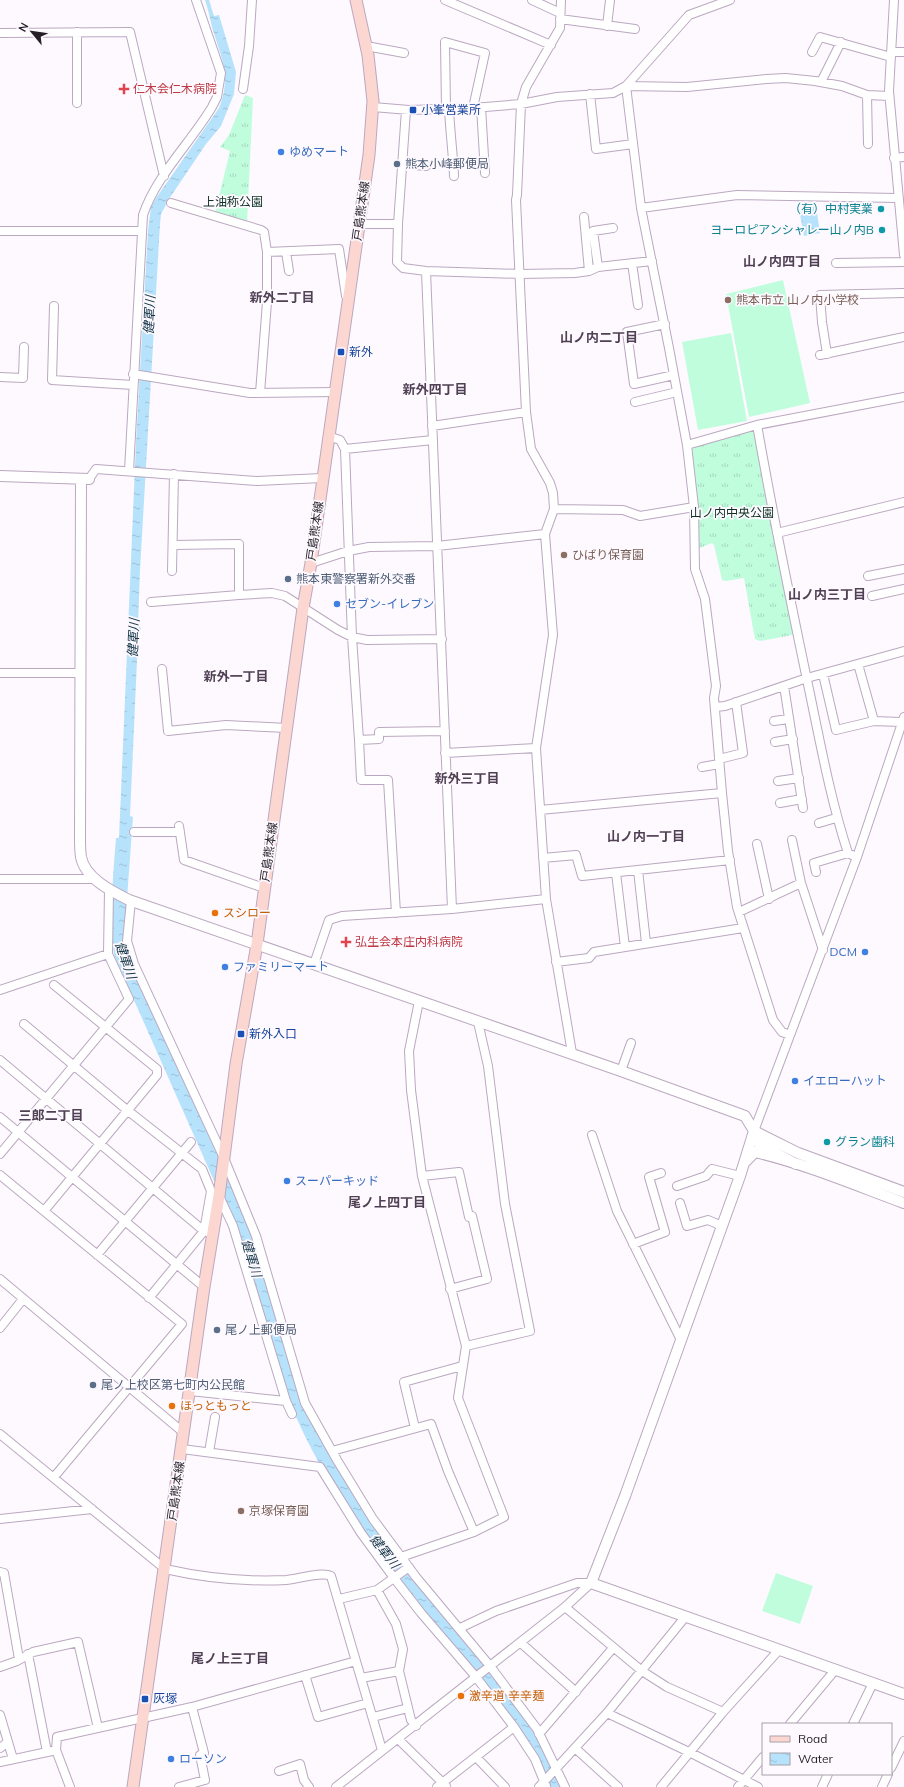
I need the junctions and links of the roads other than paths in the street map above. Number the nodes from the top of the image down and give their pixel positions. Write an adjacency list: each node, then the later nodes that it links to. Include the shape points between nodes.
1 (196, 0): 41 (street, via 221,73 217,97 203,122)
2 (252, 0): 24 (street)
3 (356, 0): 16 (main road, 戸島熊本線)
4 (445, 0): 17 (street)
5 (532, 0): 10 (street)
6 (561, 0): 10 (street)
7 (610, 0): 11 (street)
8 (727, 0): 23 (street, via 689,15)
9 (894, 0): 21 (street)
10 (560, 16): 11 (street); 17 (street, via 560,28)
11 (607, 26): 12 (street)
12 (635, 29)
13 (77, 32): 14 (street); 28 (street); 41 (street, via 130,32)
14 (0, 33)
15 (841, 42): 18 (street, via 820,36); 21 (street); 22 (street)
16 (366, 46): 20 (street); 30 (main road, 戸島熊本線)
17 (551, 46): 29 (street, via 526,88)
18 (812, 52)
19 (904, 52): 21 (street)
20 (404, 53)
21 (891, 54): 27 (street)
22 (821, 82): 23 (street, via 766,78 687,87); 26 (street)
23 (626, 86): 25 (street, via 613,92); 34 (street)
24 (243, 89)
25 (590, 94): 29 (street); 34 (street, via 596,148)
26 (867, 95): 27 (street); 35 (street)
27 (889, 96): 36 (street)
28 (77, 103)
29 (521, 104): 31 (street); 63 (street, via 516,200)
30 (373, 107): 33 (street); 47 (main road, 戸島熊本線)
31 (477, 107): 32 (street); 32 (street, via 485,53 445,42); 40 (street)
32 (447, 109): 33 (street); 42 (street)
33 (406, 110): 38 (street)
34 (633, 144): 45 (street)
35 (868, 144)
36 (894, 158): 37 (street); 43 (street)
37 (904, 158)
38 (402, 164): 39 (street); 48 (street)
39 (426, 166)
40 (485, 173)
41 (164, 176): 51 (street, via 147,204)
42 (454, 176)
43 (900, 195): 45 (street, via 737,195); 54 (street)
44 (171, 203): 52 (street, via 261,230 264,232)
45 (641, 208): 55 (street)
46 (584, 217): 62 (street)
47 (359, 224): 48 (street); 65 (main road, 戸島熊本線)
48 (398, 224): 61 (street, via 397,262 403,268)
49 (613, 228): 59 (street, via 593,231)
50 (0, 231): 51 (street)
51 (141, 231): 71 (street)
52 (267, 252): 53 (street); 77 (street, via 267,302)
53 (286, 252): 60 (street); 65 (street, via 339,249)
54 (904, 255)
55 (652, 261): 57 (street); 68 (street)
56 (904, 262): 58 (street)
57 (632, 263): 59 (street); 66 (street)
58 (836, 263)
59 (598, 267): 62 (street)
60 (288, 271)
61 (426, 271): 63 (street); 82 (street)
62 (589, 271): 63 (street)
63 (520, 274): 80 (street)
64 (904, 293): 69 (street, via 820,294 824,354)
65 (348, 303): 75 (main road, 戸島熊本線)
66 (638, 305)
67 (54, 306): 74 (street, via 52,380)
68 (665, 324): 72 (street); 72 (street, via 627,332 634,384)
69 (904, 336)
70 (24, 348): 73 (street, via 23,378)
71 (135, 374): 74 (street); 77 (street)
72 (674, 375): 76 (street)
73 (0, 377)
74 (133, 384): 87 (street)
75 (335, 392): 77 (street); 83 (main road, 戸島熊本線)
76 (677, 392): 79 (street); 85 (street)
77 (260, 393)
78 (904, 397): 81 (street)
79 (634, 402)
80 (526, 412): 82 (street); 94 (street, via 531,449 550,483)
81 (757, 425): 85 (street); 95 (street)
82 (432, 426): 84 (street)
83 (328, 436): 86 (street, via 340,440); 90 (main road, 戸島熊本線)
84 (433, 440): 86 (street); 98 (street)
85 (687, 445): 93 (street)
86 (345, 449): 99 (street)
87 (130, 471): 88 (street); 91 (street, via 96,469)
88 (174, 474): 90 (street, via 257,481); 97 (street)
89 (0, 476): 91 (street)
90 (322, 478): 100 (main road, 戸島熊本線)
91 (85, 479): 115 (street)
92 (904, 502): 95 (street)
93 (694, 507): 94 (street, via 640,516 623,510); 120 (street, via 695,569 705,600 716,686)
94 (554, 509): 96 (street)
95 (777, 533): 117 (street)
96 (545, 534): 98 (street); 130 (street, via 553,635)
97 (173, 545): 102 (street); 105 (street, via 239,544)
98 (437, 546): 99 (street, via 369,547); 110 (street)
99 (349, 551): 100 (street); 109 (street)
100 (311, 563): 108 (main road, 戸島熊本線)
101 (904, 569): 103 (street)
102 (172, 571)
103 (868, 576)
104 (904, 589): 106 (street)
105 (239, 595): 107 (street); 108 (street, via 272,593 285,596)
106 (872, 596)
107 (151, 602)
108 (303, 608): 109 (street); 125 (main road, 戸島熊本線)
109 (352, 637): 110 (street, via 367,640); 128 (street)
110 (442, 639): 126 (street)
111 (904, 651): 112 (street)
112 (858, 664): 116 (street); 124 (street)
113 (162, 669): 125 (street, via 168,731 226,725)
114 (0, 673): 115 (street)
115 (81, 673): 154 (street, via 81,857 87,871)
116 (823, 674): 117 (street); 124 (street, via 836,730)
117 (807, 678): 118 (street); 141 (street)
118 (784, 686): 119 (street); 121 (street)
119 (736, 702): 120 (street); 132 (street, via 743,753)
120 (716, 707): 132 (street)
121 (789, 719): 123 (street); 127 (street)
122 (903, 719): 124 (street); 147 (street)
123 (774, 721)
124 (874, 721)
125 (287, 728): 156 (main road, 戸島熊本線)
126 (445, 731): 128 (street, via 379,732 379,739); 131 (street)
127 (793, 739): 129 (street); 134 (street)
128 (359, 740): 163 (street, via 361,780 388,780)
129 (775, 742)
130 (536, 748): 131 (street); 140 (street)
131 (445, 752): 161 (street)
132 (719, 762): 133 (street); 136 (street)
133 (702, 767)
134 (799, 778): 135 (street); 137 (street)
135 (778, 781)
136 (722, 793): 140 (street); 149 (street)
137 (802, 799): 138 (street); 139 (street)
138 (780, 803)
139 (803, 808)
140 (540, 810): 148 (street)
141 (836, 818): 142 (street); 146 (street)
142 (819, 823)
143 (134, 832): 156 (street, via 179,829 184,860)
144 (792, 840): 155 (street)
145 (757, 844): 159 (street)
146 (848, 854): 147 (street); 151 (street, via 814,863)
147 (857, 856): 168 (street)
148 (543, 858): 152 (street, via 576,855 582,876); 158 (street)
149 (730, 860): 150 (street); 162 (street)
150 (638, 870): 152 (street); 165 (street)
151 (816, 872)
152 (616, 873): 167 (street)
153 (0, 879): 154 (street)
154 (96, 879): 157 (street)
155 (801, 883): 159 (street); 168 (street)
156 (264, 888): 166 (main road, 戸島熊本線)
157 (110, 890): 160 (street); 169 (street)
158 (546, 899): 161 (street); 170 (street)
159 (769, 899): 162 (street)
160 (130, 900): 166 (street); 194 (street, via 127,941 134,964)
161 (452, 909): 163 (street)
162 (739, 912): 164 (street)
163 (396, 913): 171 (street, via 342,916 329,920)
164 (743, 928): 165 (street); 178 (street, via 773,1020 782,1032)
165 (646, 943): 167 (street)
166 (257, 944): 171 (street); 194 (main road, 戸島熊本線, via 236,1064)
167 (625, 947): 170 (street, via 594,952 589,958)
168 (823, 950): 178 (street)
169 (108, 954): 173 (street); 177 (street, via 129,999)
170 (556, 962): 180 (street)
171 (314, 964): 174 (street)
172 (54, 986): 177 (street)
173 (0, 990)
174 (419, 1001): 175 (street); 199 (street, via 409,1052)
175 (478, 1022): 180 (street); 222 (street, via 488,1066 506,1204 530,1331)
176 (24, 1024): 182 (street)
177 (106, 1028): 182 (street); 185 (street, via 156,1069 157,1075)
178 (790, 1035): 187 (street)
179 (631, 1043): 183 (street)
180 (572, 1053): 183 (street)
181 (0, 1060): 184 (street)
182 (74, 1066): 184 (street); 185 (street)
183 (621, 1071): 187 (street, via 745,1116)
184 (47, 1099): 188 (street); 191 (street)
185 (127, 1110): 191 (street); 192 (street)
186 (0, 1117): 188 (street)
187 (754, 1131): 195 (street); 196 (street, via 758,1144); 204 (street, via 798,1153)
188 (18, 1133): 193 (street); 201 (street)
189 (592, 1135): 212 (street, via 617,1211)
190 (191, 1142): 192 (street)
191 (100, 1143): 201 (street); 203 (street)
192 (181, 1153): 203 (street); 211 (street, via 202,1169 210,1191)
193 (0, 1154)
194 (224, 1158): 205 (main road, 戸島熊本線); 233 (street, via 256,1236 305,1403)
195 (745, 1162): 196 (street, via 755,1152); 200 (street)
196 (796, 1164): 207 (street)
197 (661, 1173): 212 (street, via 649,1177 665,1232)
198 (0, 1175): 208 (street)
199 (422, 1176): 217 (street); 217 (street, via 459,1172 487,1279)
200 (740, 1176): 202 (street, via 712,1169 706,1176); 210 (street)
201 (72, 1177): 208 (street); 209 (street)
202 (677, 1186)
203 (153, 1187): 209 (street); 211 (street)
204 (904, 1192)
205 (219, 1196): 211 (main road, 戸島熊本線); 226 (street, via 233,1226)
206 (680, 1203): 210 (street, via 687,1226 708,1220)
207 (904, 1203)
208 (44, 1211): 213 (street)
209 (125, 1222): 213 (street); 214 (street)
210 (722, 1226): 221 (street)
211 (208, 1233): 214 (street); 216 (main road, 戸島熊本線)
212 (634, 1244): 221 (street)
213 (97, 1255): 218 (street)
214 (176, 1264): 216 (street); 218 (street)
215 (0, 1279): 219 (street)
216 (204, 1287): 225 (main road, 戸島熊本線)
217 (450, 1289): 222 (street)
218 (149, 1298): 224 (street, via 182,1324)
219 (23, 1299): 220 (street); 224 (street)
220 (0, 1328)
221 (681, 1340): 244 (street)
222 (466, 1346): 223 (street)
223 (462, 1366): 229 (street, via 404,1382); 238 (street, via 458,1398 504,1517)
224 (130, 1387): 230 (street); 235 (street)
225 (190, 1391): 226 (street); 230 (main road, 戸島熊本線)
226 (286, 1401): 227 (street)
227 (292, 1414)
228 (215, 1416): 234 (street)
229 (416, 1428): 233 (street); 238 (street, via 431,1424)
230 (184, 1433): 232 (main road, 戸島熊本線)
231 (0, 1434): 235 (street)
232 (182, 1449): 234 (street); 241 (main road, 戸島熊本線)
233 (332, 1451): 239 (street, via 373,1519)
234 (210, 1452): 243 (street, via 320,1467 360,1533)
235 (54, 1477): 236 (street)
236 (92, 1509): 237 (street); 241 (street)
237 (0, 1519)
238 (474, 1532): 239 (street)
239 (401, 1557): 240 (street)
240 (408, 1567): 243 (street); 249 (street)
241 (165, 1569): 246 (street, via 197,1576 259,1581 328,1574 333,1578); 273 (main road, 戸島熊本線)
242 (0, 1572): 254 (street, via 4,1573)
243 (395, 1577): 245 (street); 263 (street, via 421,1613)
244 (591, 1583): 247 (street); 248 (street); 249 (street, via 577,1583 496,1611)
245 (377, 1590): 246 (street); 259 (street, via 396,1624 403,1650)
246 (338, 1599): 255 (street)
247 (565, 1607): 250 (street); 251 (street)
248 (686, 1616): 252 (street); 260 (street)
249 (460, 1628): 256 (street)
250 (520, 1642): 256 (street); 265 (street)
251 (613, 1648): 260 (street); 265 (street)
252 (779, 1650): 258 (street); 270 (street)
253 (28, 1654): 254 (street); 279 (street, via 78,1642); 288 (street)
254 (20, 1659): 257 (street)
255 (356, 1661): 261 (street); 262 (street)
256 (490, 1666): 263 (street); 280 (street)
257 (0, 1667)
258 (836, 1669): 264 (street); 275 (street)
259 (398, 1671): 262 (street); 269 (street)
260 (642, 1671): 270 (street, via 667,1687); 271 (street)
261 (305, 1676): 267 (street, via 318,1717); 268 (street)
262 (361, 1678): 267 (street)
263 (476, 1678): 277 (street); 278 (street)
264 (873, 1683): 266 (street); 276 (street)
265 (576, 1692): 280 (street)
266 (904, 1694)
267 (368, 1703): 274 (street)
268 (192, 1707): 273 (street); 304 (street, via 204,1753 200,1755 205,1780)
269 (408, 1708): 274 (street); 277 (street, via 411,1720)
270 (723, 1712): 289 (street)
271 (607, 1713): 285 (street); 289 (street)
272 (0, 1715): 283 (street)
273 (142, 1717): 279 (street); 303 (main road, 戸島熊本線)
274 (372, 1717): 287 (street)
275 (791, 1723)
276 (853, 1723)
277 (416, 1726): 281 (street)
278 (514, 1727): 290 (street); 300 (street, via 535,1759)
279 (98, 1728): 286 (street, via 57,1737)
280 (539, 1734): 295 (street)
281 (398, 1739): 287 (street); 301 (street)
282 (904, 1741): 294 (street)
283 (8, 1742): 284 (street); 292 (street)
284 (0, 1748)
285 (575, 1748): 295 (street); 309 (street)
286 (56, 1750): 288 (street); 302 (street)
287 (382, 1750): 306 (street)
288 (48, 1752): 292 (street)
289 (689, 1752): 299 (street); 310 (street)
290 (476, 1757): 301 (street); 307 (street)
291 (762, 1758): 299 (street)
292 (13, 1759): 293 (street)
293 (0, 1762)
294 (892, 1766)
295 (556, 1769): 300 (street); 308 (street)
296 (280, 1771): 305 (street, via 300,1764 304,1780)
297 (828, 1775): 312 (street)
298 (888, 1775): 313 (street)
299 (741, 1784): 311 (street)
300 (543, 1785)
301 (442, 1786)
302 (70, 1787)
303 (133, 1787)
304 (179, 1787)
305 (309, 1787)
306 (336, 1787)
307 (505, 1787)
308 (565, 1787)
309 (618, 1787)
310 (661, 1787)
311 (758, 1787)
312 (822, 1787)
313 (882, 1787)

